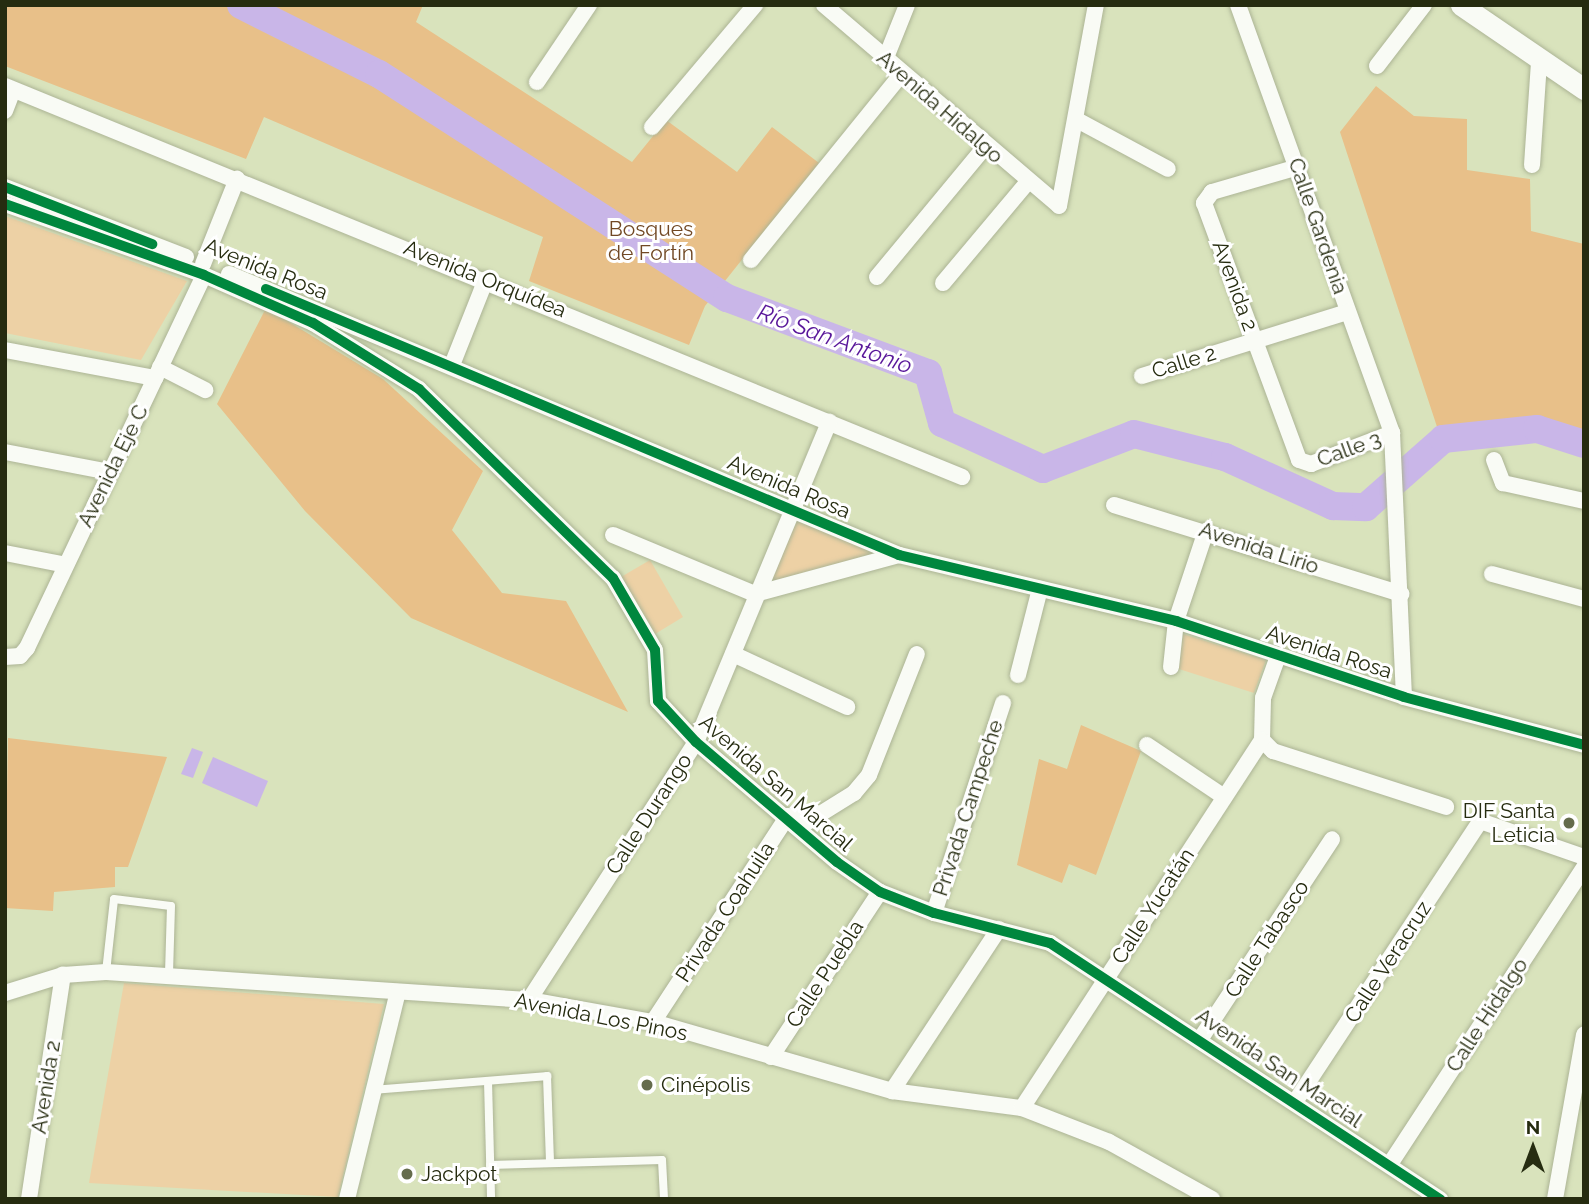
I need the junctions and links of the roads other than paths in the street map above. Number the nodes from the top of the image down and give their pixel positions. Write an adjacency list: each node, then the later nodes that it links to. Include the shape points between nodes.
1 (589, 5): 13 (street)
2 (755, 5): 18 (street)
3 (824, 5): 9 (street, Avenida Hidalgo)
4 (907, 5): 9 (street)
5 (1096, 5): 17 (street)
6 (1238, 5): 21 (street, Calle Gardenia)
7 (1424, 5): 11 (street)
8 (1461, 5): 10 (street)
9 (885, 60): 12 (street, Avenida Hidalgo)
10 (1539, 63): 15 (street); 20 (street)
11 (1377, 66)
12 (901, 75): 19 (street, Avenida Hidalgo); 27 (street)
13 (537, 82)
14 (9, 88): 16 (street); 23 (street, Avenida Orquídea)
15 (1584, 89)
16 (5, 111)
17 (1077, 120): 22 (street); 24 (street, Avenida Hidalgo, via 1059,206)
18 (652, 127)
19 (985, 147): 24 (street, Avenida Hidalgo); 29 (street)
20 (1532, 165)
21 (1298, 167): 32 (street, Calle Gardenia); 33 (street, Avenida 2, via 1212,192 1204,203)
22 (1168, 169)
23 (237, 179): 28 (street, Avenida Eje C); 30 (street, Avenida Orquídea)
24 (1027, 183): 31 (street)
25 (5, 187): 28 (street, Avenida Rosa)
26 (5, 204): 28 (street, Avenida San Marcial)
27 (751, 260)
28 (203, 269): 35 (street, Avenida Rosa); 36 (street, Avenida Eje C); 70 (street, Avenida San Marcial, via 313,323 419,388 613,578 655,650 658,701)
29 (877, 277)
30 (486, 279): 35 (street); 39 (street, Avenida Orquídea)
31 (943, 283)
32 (1347, 312): 33 (street, Calle 2); 40 (street, Calle Gardenia)
33 (1255, 340): 37 (street, Calle 2); 43 (street, Avenida 2)
34 (5, 350): 36 (street)
35 (452, 365): 48 (street, Avenida Rosa)
36 (158, 372): 38 (street); 44 (street, Avenida Eje C)
37 (1142, 376)
38 (205, 390)
39 (829, 422): 45 (street, Avenida Orquídea); 48 (street, Calle Durango)
40 (1394, 440): 43 (street, Calle 3); 57 (street, Calle Gardenia)
41 (5, 452): 44 (street)
42 (1494, 460): 46 (street, via 1503,483)
43 (1305, 464)
44 (110, 472): 53 (street, Avenida Eje C)
45 (961, 477)
46 (1584, 501)
47 (1114, 505): 49 (street, Avenida Lirio)
48 (791, 507): 52 (street, Avenida Rosa); 56 (street, Calle Durango)
49 (1206, 531): 57 (street, Avenida Lirio); 59 (street)
50 (613, 535): 56 (street)
51 (5, 553): 53 (street)
52 (899, 555): 55 (street, Avenida Rosa); 56 (street)
53 (66, 565): 63 (street, Avenida Eje C)
54 (1492, 574): 58 (street)
55 (1040, 589): 59 (street, Avenida Rosa); 65 (street)
56 (755, 594): 60 (street, Calle Durango)
57 (1402, 594): 66 (street)
58 (1584, 599)
59 (1176, 621): 62 (street, Avenida Rosa); 64 (street)
60 (733, 654): 68 (street); 70 (street, Calle Durango)
61 (917, 654): 75 (street, via 862,784 809,821)
62 (1278, 656): 66 (street, Avenida Rosa); 69 (street, via 1263,698)
63 (12, 657)
64 (1171, 667)
65 (1018, 675)
66 (1405, 697): 72 (street, Avenida Rosa)
67 (1003, 703): 80 (street, Privada Campeche)
68 (847, 707)
69 (1262, 740): 73 (street, Calle Yucatán); 74 (street, via 1273,751)
70 (695, 742): 75 (street, Avenida San Marcial); 88 (street, Calle Durango)
71 (1147, 745): 73 (street)
72 (1584, 745)
73 (1224, 797): 85 (street, Calle Yucatán)
74 (1446, 807)
75 (788, 816): 79 (street, Avenida San Marcial); 89 (street, Privada Coahuila)
76 (1332, 839): 91 (street, Calle Tabasco)
77 (1584, 858): 96 (street, Calle Veracruz, via 1480,821)
78 (1584, 867): 99 (street, Calle Hidalgo)
79 (880, 892): 80 (street, Avenida San Marcial); 92 (street, Calle Puebla)
80 (934, 913): 81 (street, Avenida San Marcial)
81 (999, 929): 85 (street, Avenida San Marcial, via 1049,943); 95 (street)
82 (106, 972): 83 (street, Avenida Los Pinos); 83 (lane, via 114,899 171,906); 84 (street, Avenida Los Pinos)
83 (169, 974): 86 (street, Avenida Los Pinos)
84 (63, 975): 87 (street, Avenida Los Pinos); 101 (street, Avenida 2)
85 (1105, 979): 91 (street, Avenida San Marcial); 97 (street, Calle Yucatán)
86 (398, 992): 88 (street, Avenida Los Pinos); 94 (street)
87 (5, 993)
88 (529, 1000): 89 (street, Avenida Los Pinos)
89 (653, 1022): 92 (street, Avenida Los Pinos)
90 (1584, 1035): 107 (street)
91 (1201, 1038): 96 (street, Avenida San Marcial)
92 (771, 1057): 95 (street, Avenida Los Pinos)
93 (488, 1081): 94 (lane); 98 (lane, via 547,1076); 100 (lane)
94 (373, 1090): 102 (street)
95 (892, 1091): 97 (street, Avenida Los Pinos)
96 (1295, 1102): 99 (street, Avenida San Marcial)
97 (1022, 1108): 105 (street, Avenida Los Pinos, via 1109,1142)
98 (550, 1162): 100 (lane); 104 (lane, via 662,1160)
99 (1390, 1164): 106 (street, Avenida San Marcial)
100 (490, 1165): 103 (lane)
101 (29, 1199)
102 (347, 1199)
103 (491, 1199)
104 (664, 1199)
105 (1212, 1199)
106 (1440, 1199)
107 (1555, 1199)

